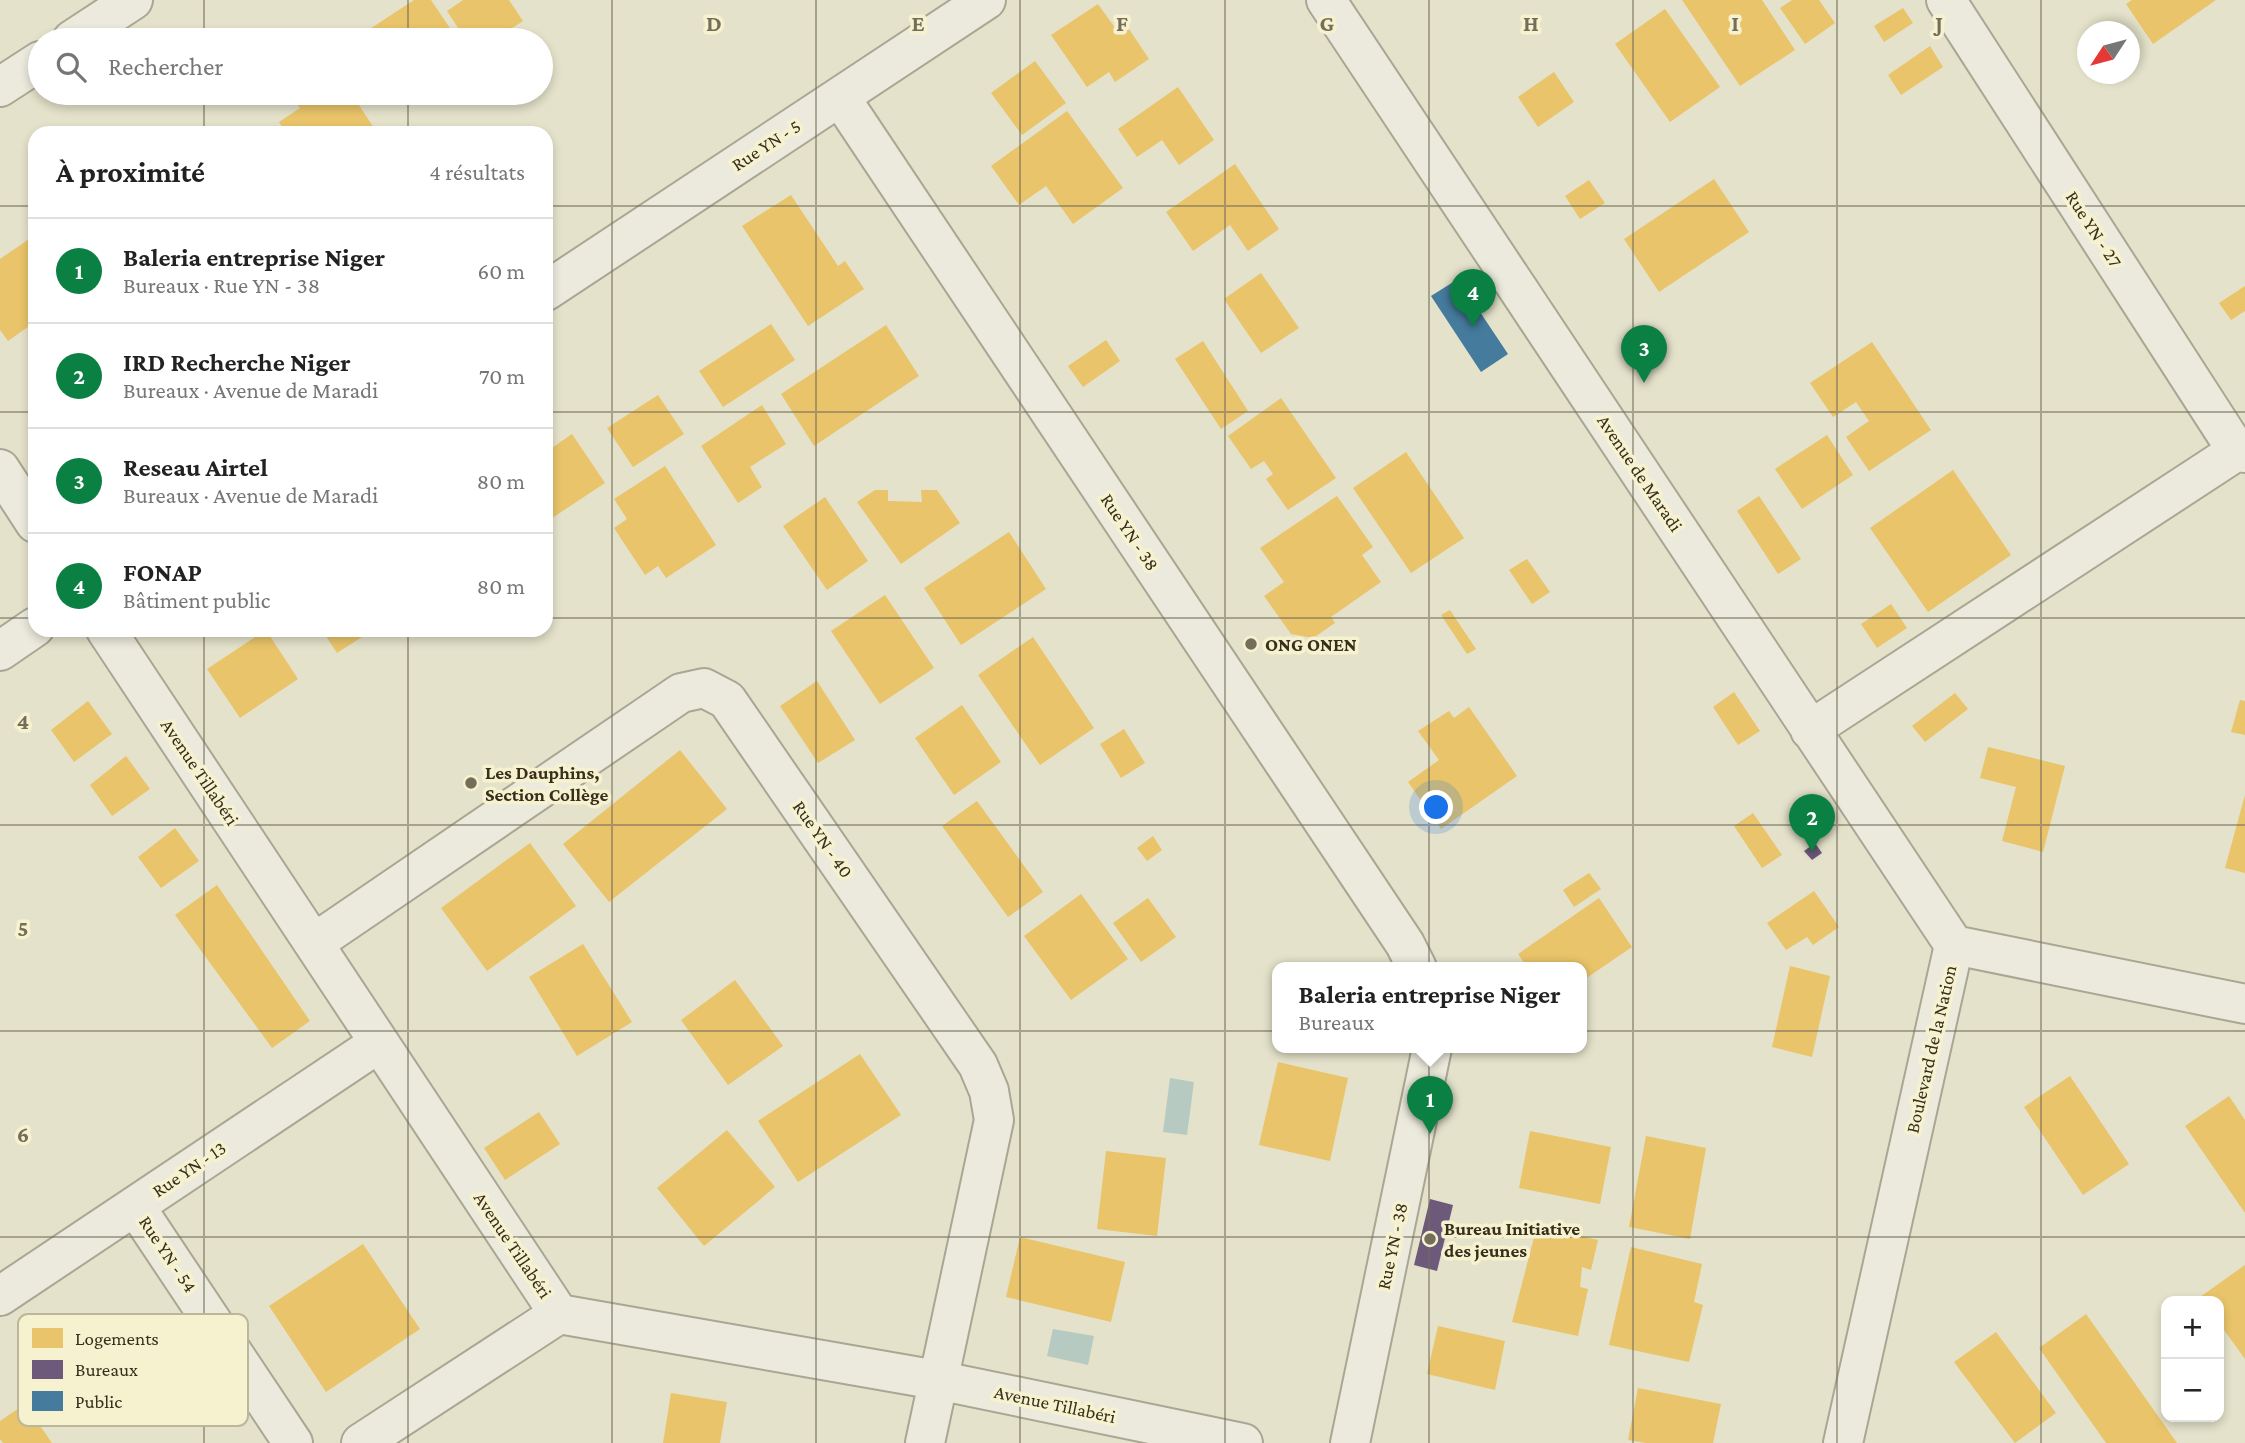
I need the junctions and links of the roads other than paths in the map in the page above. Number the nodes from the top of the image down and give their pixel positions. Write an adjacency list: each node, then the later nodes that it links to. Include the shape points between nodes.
1 (133, 0): 5 (street)
2 (986, 0): 8 (street, Rue YN - 5)
3 (1326, 0): 16 (street, Avenue de Maradi)
4 (1946, 0): 10 (street, Rue YN - 27)
5 (90, 28)
6 (28, 69): 7 (street)
7 (0, 87)
8 (840, 97): 9 (street, Rue YN - 5); 19 (street, Rue YN - 38)
9 (553, 285)
10 (2241, 452): 16 (street)
11 (0, 469): 12 (street)
12 (28, 512)
13 (28, 632): 15 (street)
14 (111, 637): 17 (street, Avenue Tillabéri)
15 (0, 650)
16 (1810, 730): 18 (street, Avenue de Maradi)
17 (314, 943): 21 (street, Avenue Tillabéri); 28 (street, Rue YN - 40, via 681,693 704,688 727,700 978,1065 989,1091 994,1120)
18 (1954, 945): 20 (street, Boulevard de la Nation); 34 (street, Boulevard de la Nation)
19 (1414, 962)
20 (2245, 1004)
21 (379, 1043): 23 (street, Rue YN - 13); 26 (street, Avenue Tillabéri)
22 (1431, 1053): 33 (street, Rue YN - 38)
23 (135, 1206): 24 (street, Rue YN - 13); 25 (street, Rue YN - 54)
24 (0, 1296)
25 (207, 1314)
26 (559, 1314): 28 (street, Avenue Tillabéri); 30 (street)
27 (248, 1376): 29 (street, Rue YN - 54)
28 (937, 1380): 31 (street, Rue YN - 40); 32 (street, Avenue Tillabéri)
29 (293, 1443)
30 (361, 1443)
31 (926, 1443)
32 (1243, 1443)
33 (1350, 1443)
34 (1843, 1443)

